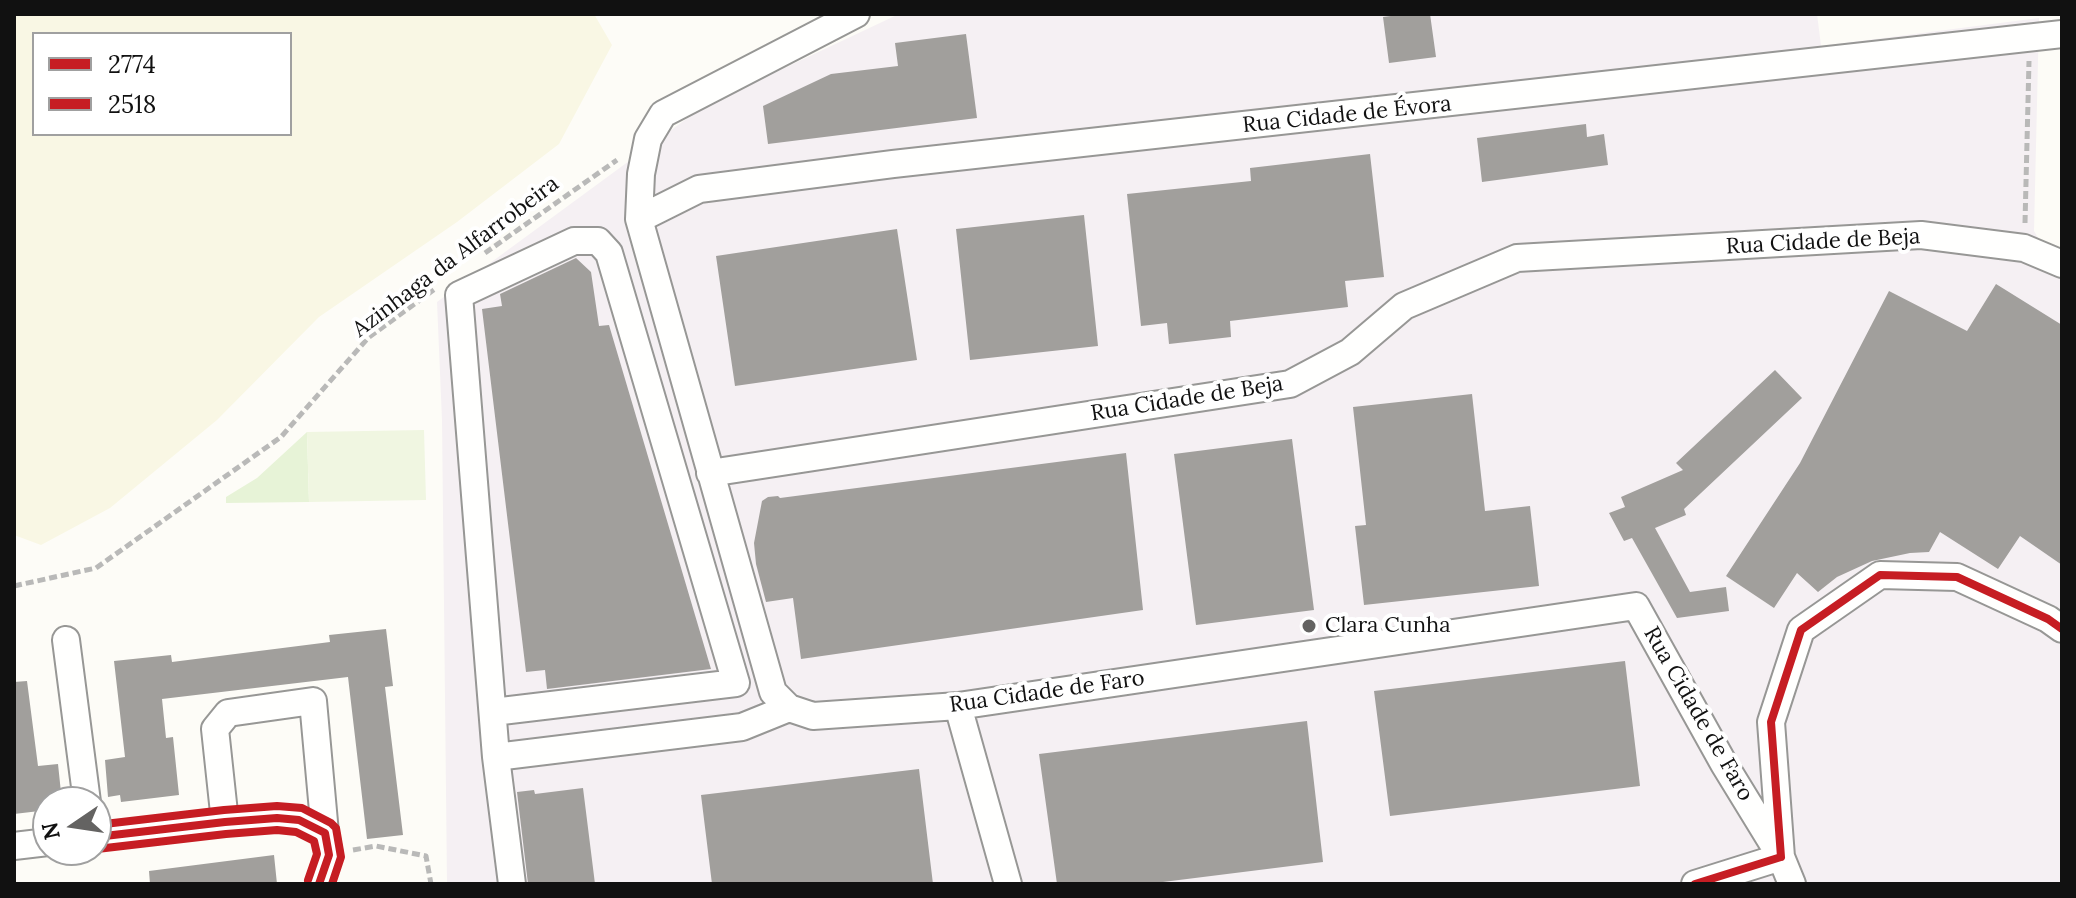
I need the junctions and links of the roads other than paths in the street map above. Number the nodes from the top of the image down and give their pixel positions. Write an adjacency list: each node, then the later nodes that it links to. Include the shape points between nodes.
1 (856, 14): 3 (street, via 663,114 648,139)
2 (2062, 34): 3 (street, Rua Cidade de Évora, via 699,189)
3 (639, 219): 5 (street)
4 (2062, 264): 5 (street, Rua Cidade de Beja, via 2024,248 1921,235 1517,258 1404,306 1350,352 1290,384)
5 (710, 473): 10 (street, via 773,692)
6 (2062, 629): 18 (street, via 1957,577 1880,575 1801,630 1771,722)
7 (66, 640): 14 (street)
8 (537, 706): 11 (street); 11 (street, via 736,683 609,253 598,241 574,241 459,295); 12 (street)
9 (958, 706): 10 (street, Rua Cidade de Faro, via 813,716); 18 (street, Rua Cidade de Faro, via 1636,606); 21 (street)
10 (789, 708): 12 (street, via 742,727)
11 (493, 712): 13 (street)
12 (543, 752): 13 (street)
13 (496, 757): 20 (street)
14 (85, 786)
15 (225, 822): 16 (street); 17 (street, via 299,820); 17 (street, via 215,729 228,713 313,701)
16 (112, 835)
17 (327, 844): 19 (street)
18 (1781, 857): 22 (street); 23 (street)
19 (319, 884)
20 (512, 884)
21 (1008, 884)
22 (1695, 884)
23 (1792, 884)

